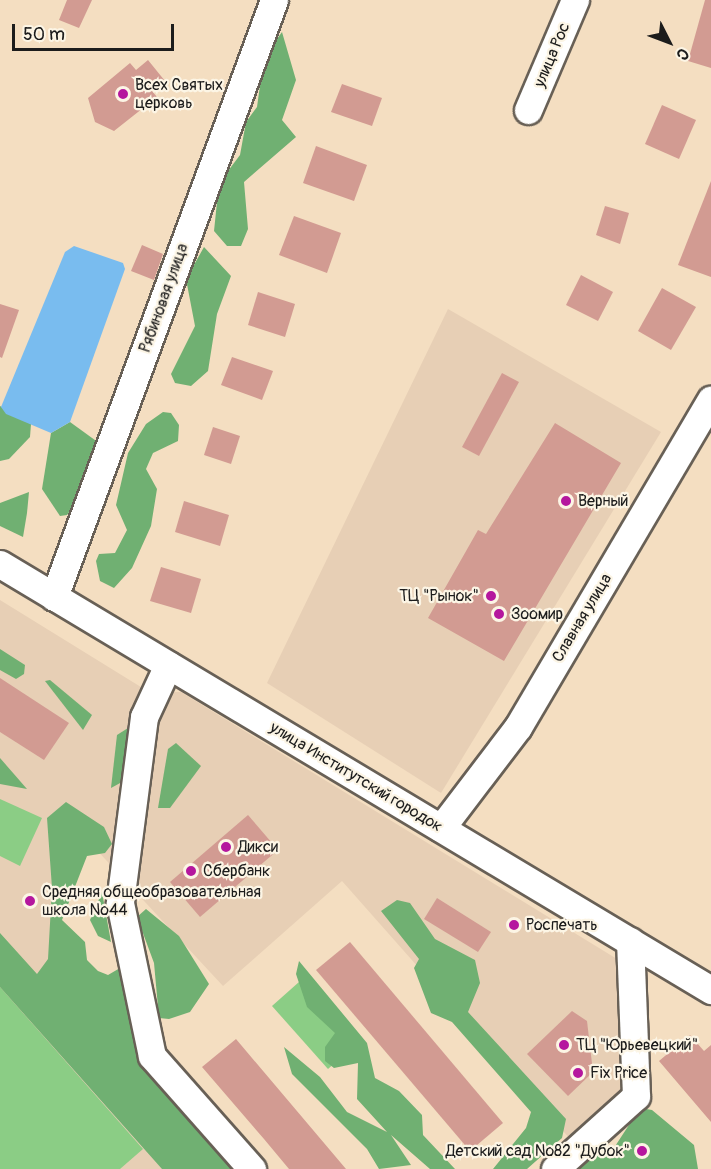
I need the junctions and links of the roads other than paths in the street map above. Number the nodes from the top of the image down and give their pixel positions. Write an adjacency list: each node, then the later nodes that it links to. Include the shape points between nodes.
1 (274, 0): 6 (street, Рябиновая улица)
2 (576, 0): 3 (street, улица Рос)
3 (528, 110)
4 (711, 400): 8 (street, Славная улица, via 518,727)
5 (0, 564): 6 (street, улица Институтский городок)
6 (54, 597): 7 (street, улица Институтский городок)
7 (168, 665): 8 (street, улица Институтский городок); 11 (street, via 144,717 120,903 152,1056)
8 (441, 828): 9 (street, улица Институтский городок)
9 (630, 941): 10 (street, улица Институтский городок); 12 (street, via 636,1096)
10 (711, 990)
11 (252, 1169)
12 (555, 1169)

